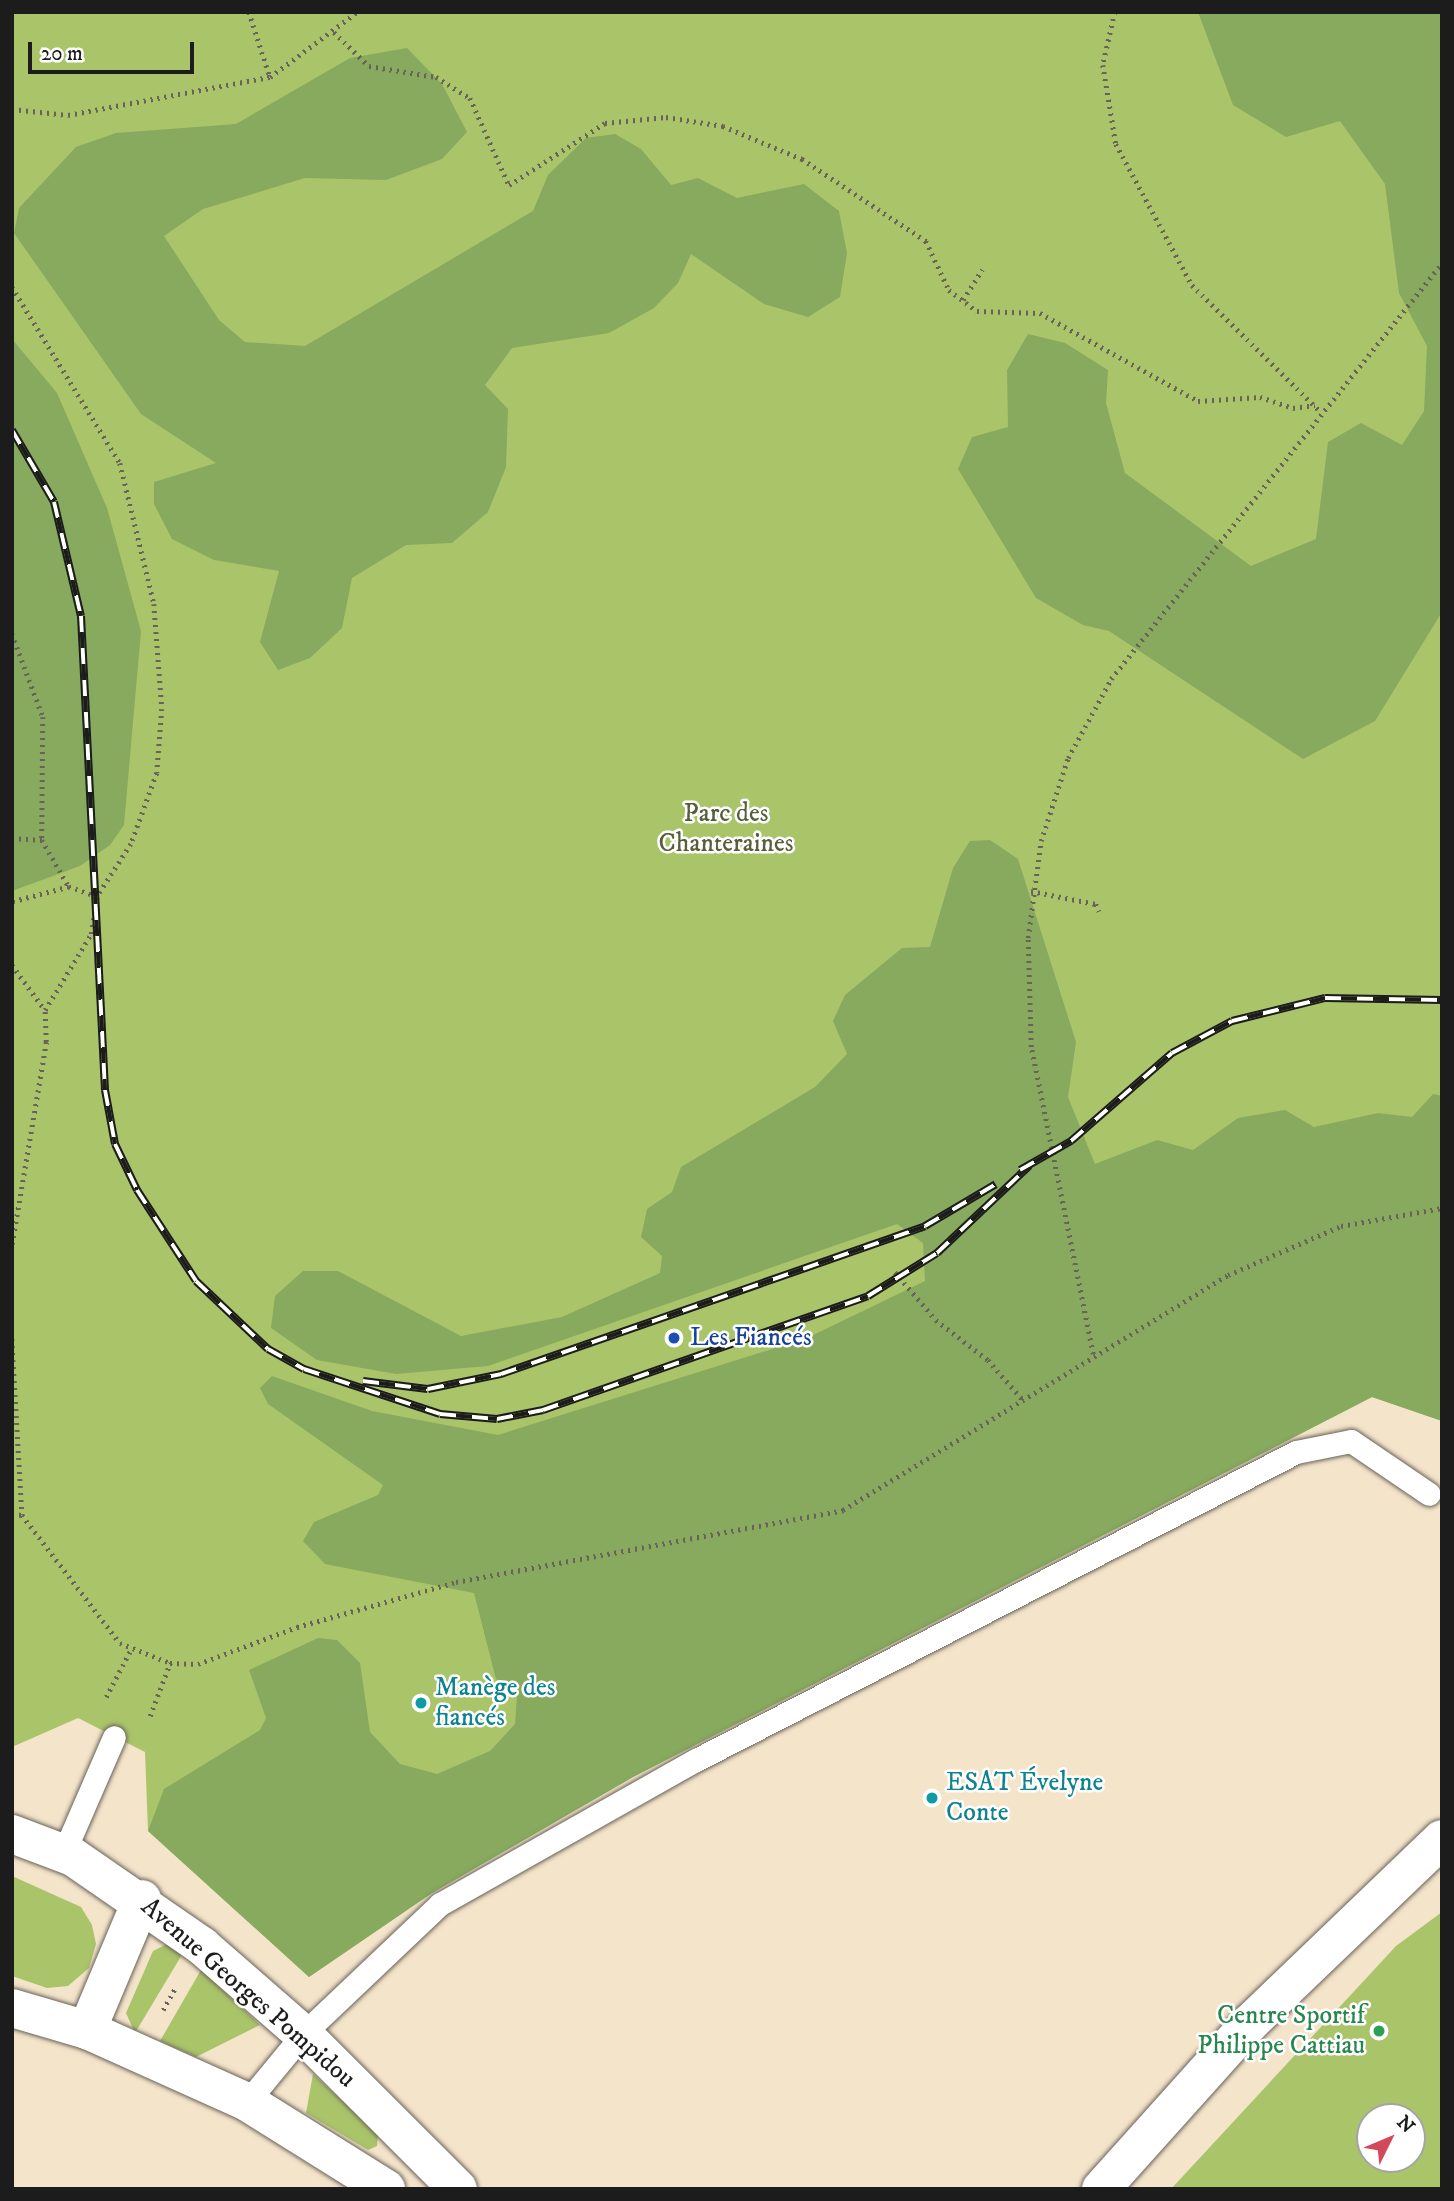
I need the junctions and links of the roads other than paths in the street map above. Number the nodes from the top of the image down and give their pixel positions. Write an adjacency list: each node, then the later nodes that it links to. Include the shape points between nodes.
1 (1429, 1494): 9 (lane, via 1351,1441 1296,1452 696,1760 440,1903)
2 (114, 1737): 5 (lane)
3 (12, 1834): 5 (street, Avenue Georges Pompidou)
4 (1442, 1839): 13 (street, via 1249,2024)
5 (64, 1852): 6 (street, Avenue Georges Pompidou)
6 (142, 1899): 8 (street); 9 (street, Avenue Georges Pompidou)
7 (12, 2008): 8 (street)
8 (87, 2030): 10 (street)
9 (303, 2034): 10 (lane); 12 (street, Avenue Georges Pompidou)
10 (247, 2102): 11 (street)
11 (386, 2189)
12 (458, 2189)
13 (1101, 2189)

